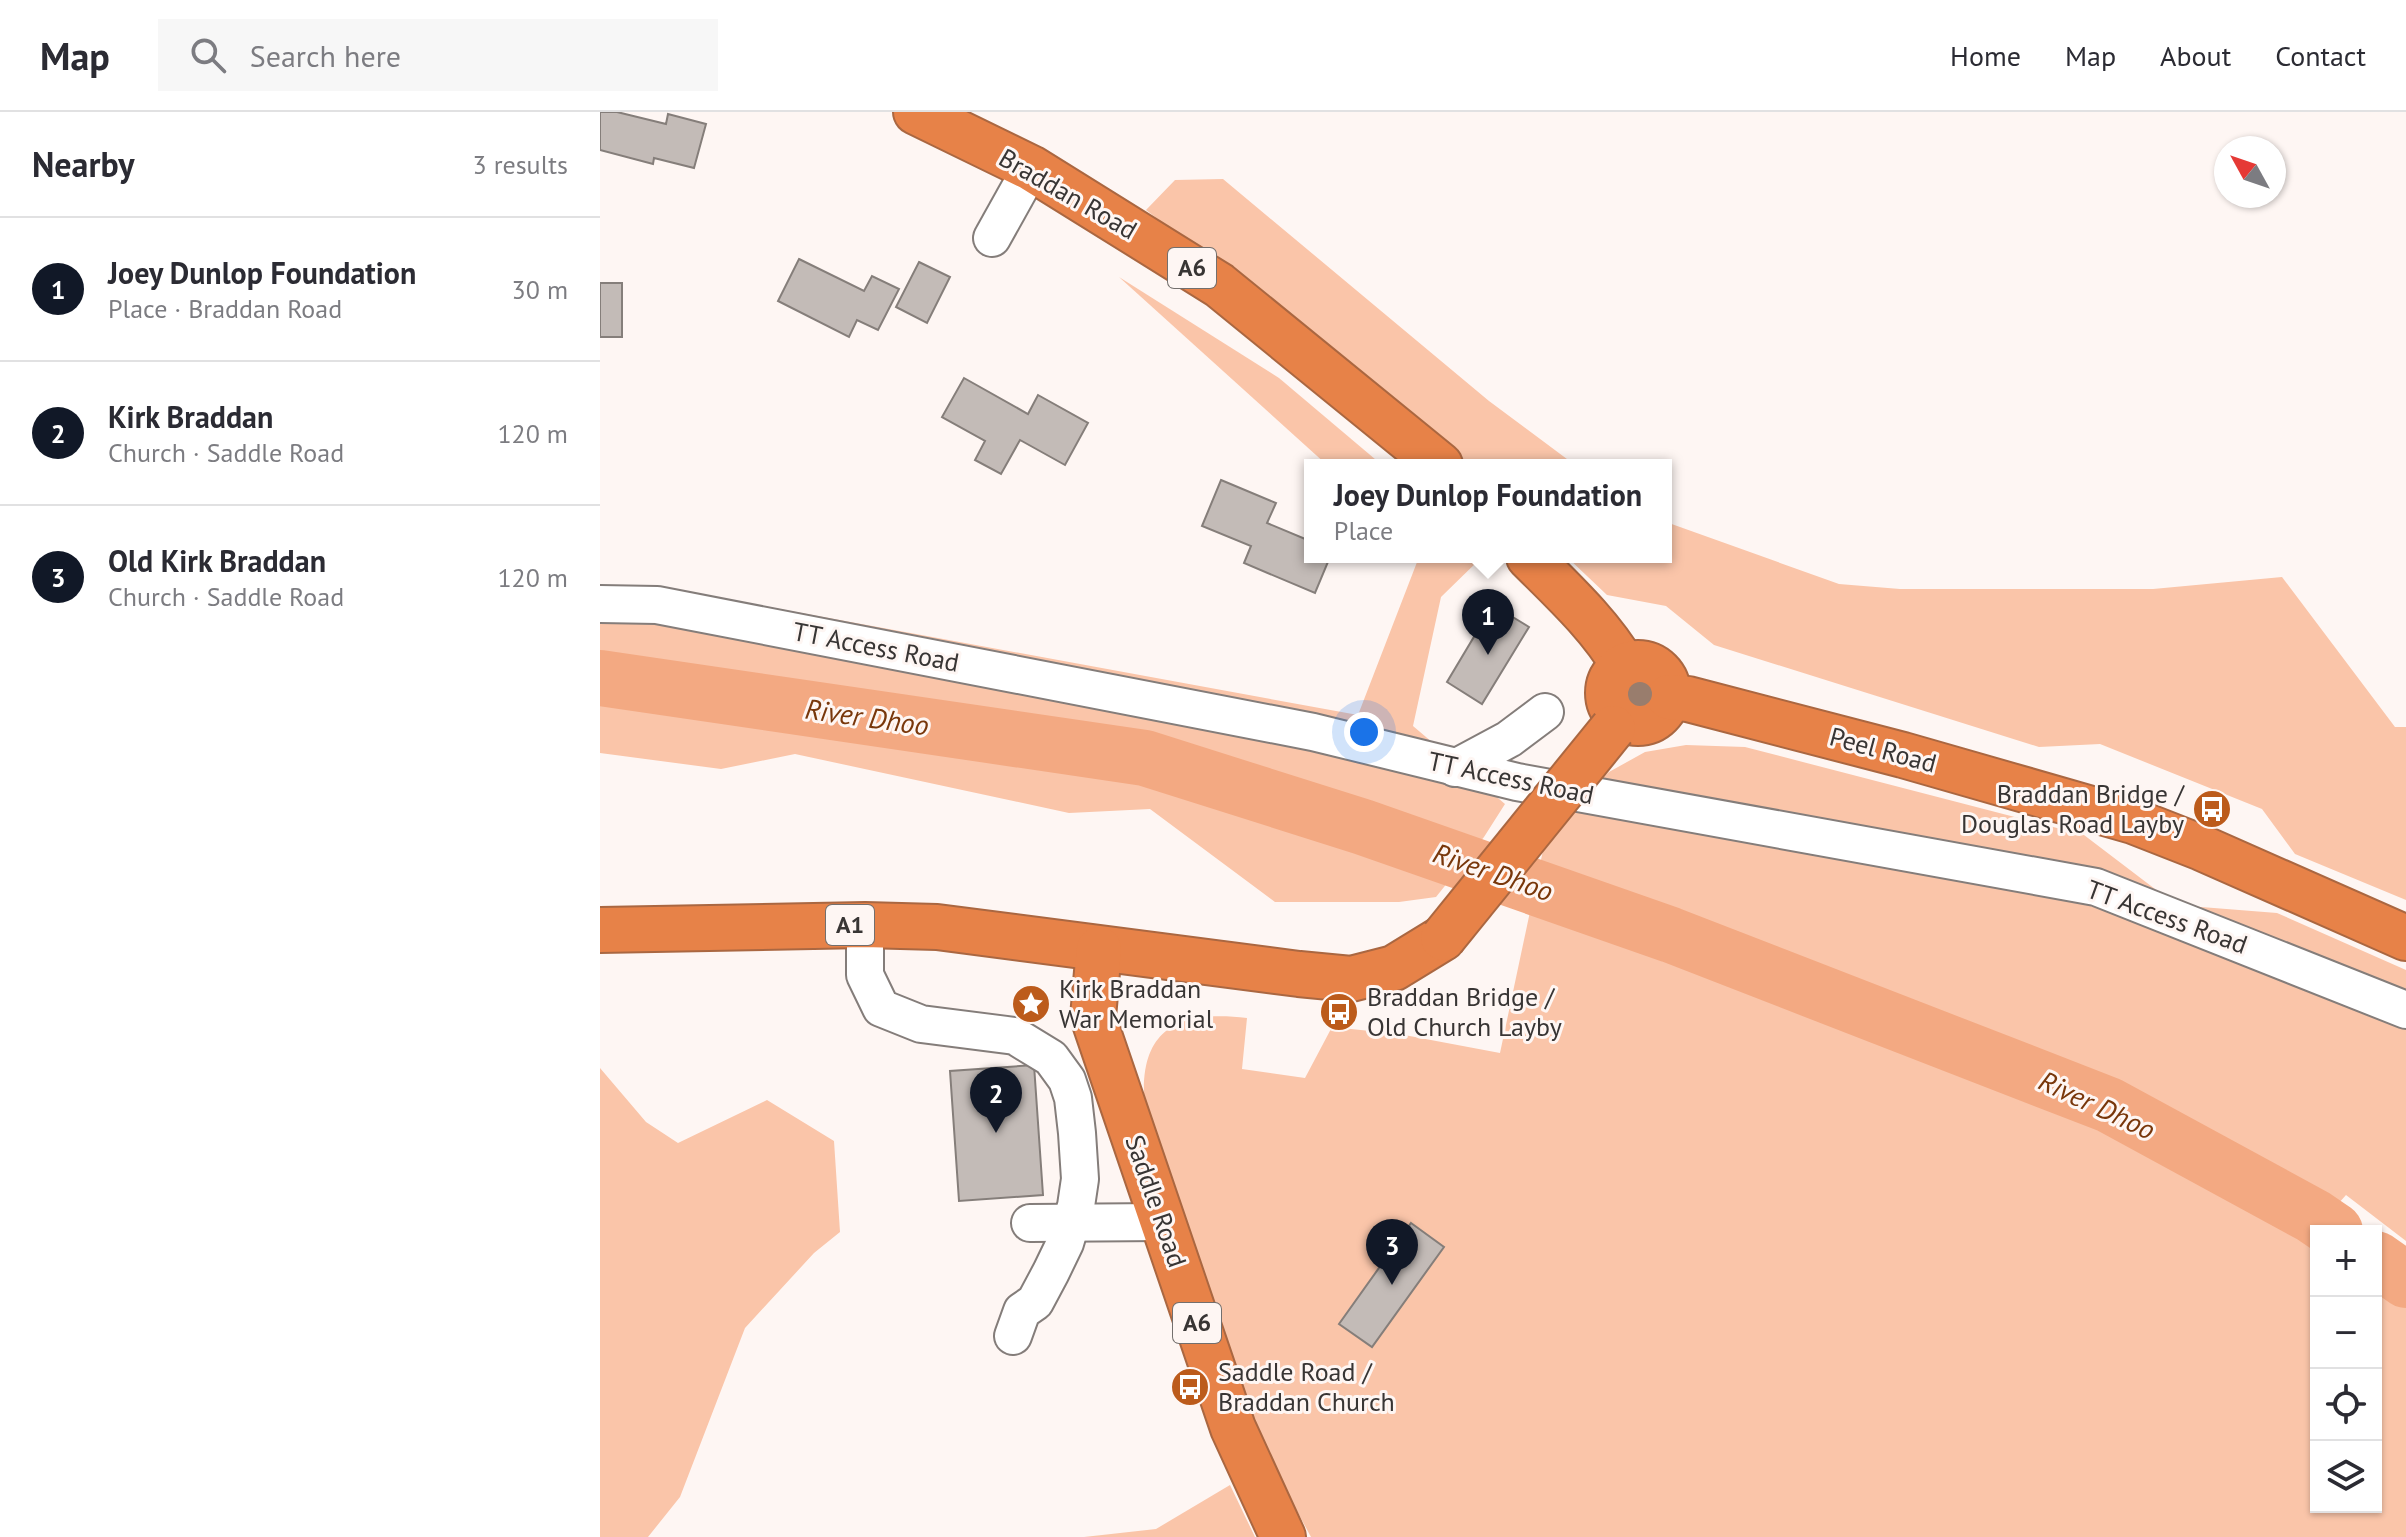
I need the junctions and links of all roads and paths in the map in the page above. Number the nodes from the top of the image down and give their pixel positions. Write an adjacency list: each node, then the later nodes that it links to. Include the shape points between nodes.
1 (916, 112): 2 (highway, Braddan Road / A6)
2 (1031, 168): 3 (lane); 4 (highway, Braddan Road / A6, via 1219,285)
3 (992, 238)
4 (1433, 459)
5 (1535, 563): 7 (highway, via 1589,619)
6 (600, 604): 11 (lane, TT Access Road, via 657,605 1298,729)
7 (1624, 666): 8 (highway, via 1650,665 1661,672); 10 (highway, via 1612,677 1608,691)
8 (1669, 697): 10 (highway, via 1651,721); 14 (highway, Peel Road, via 1888,751 2133,821)
9 (1545, 712): 11 (lane)
10 (1617, 723): 15 (highway, A1, bridge, via 1443,938 1394,968 1351,979)
11 (1455, 768): 16 (lane, TT Access Road, via 2096,887)
12 (865, 925): 13 (highway, A1); 15 (highway, A1, via 937,927); 17 (lane, via 865,975 881,1008 921,1024 1015,1036 1051,1058 1067,1080 1080,1179)
13 (600, 930)
14 (2406, 938)
15 (1099, 949): 18 (highway, Saddle Road / A6, via 1093,1017)
16 (2406, 1010)
17 (1071, 1221): 18 (lane); 19 (lane); 20 (lane, via 1051,1272 1035,1302 1022,1311)
18 (1163, 1222): 21 (highway, Saddle Road / A6, via 1233,1428)
19 (1030, 1223)
20 (1013, 1336)
21 (1283, 1537)

